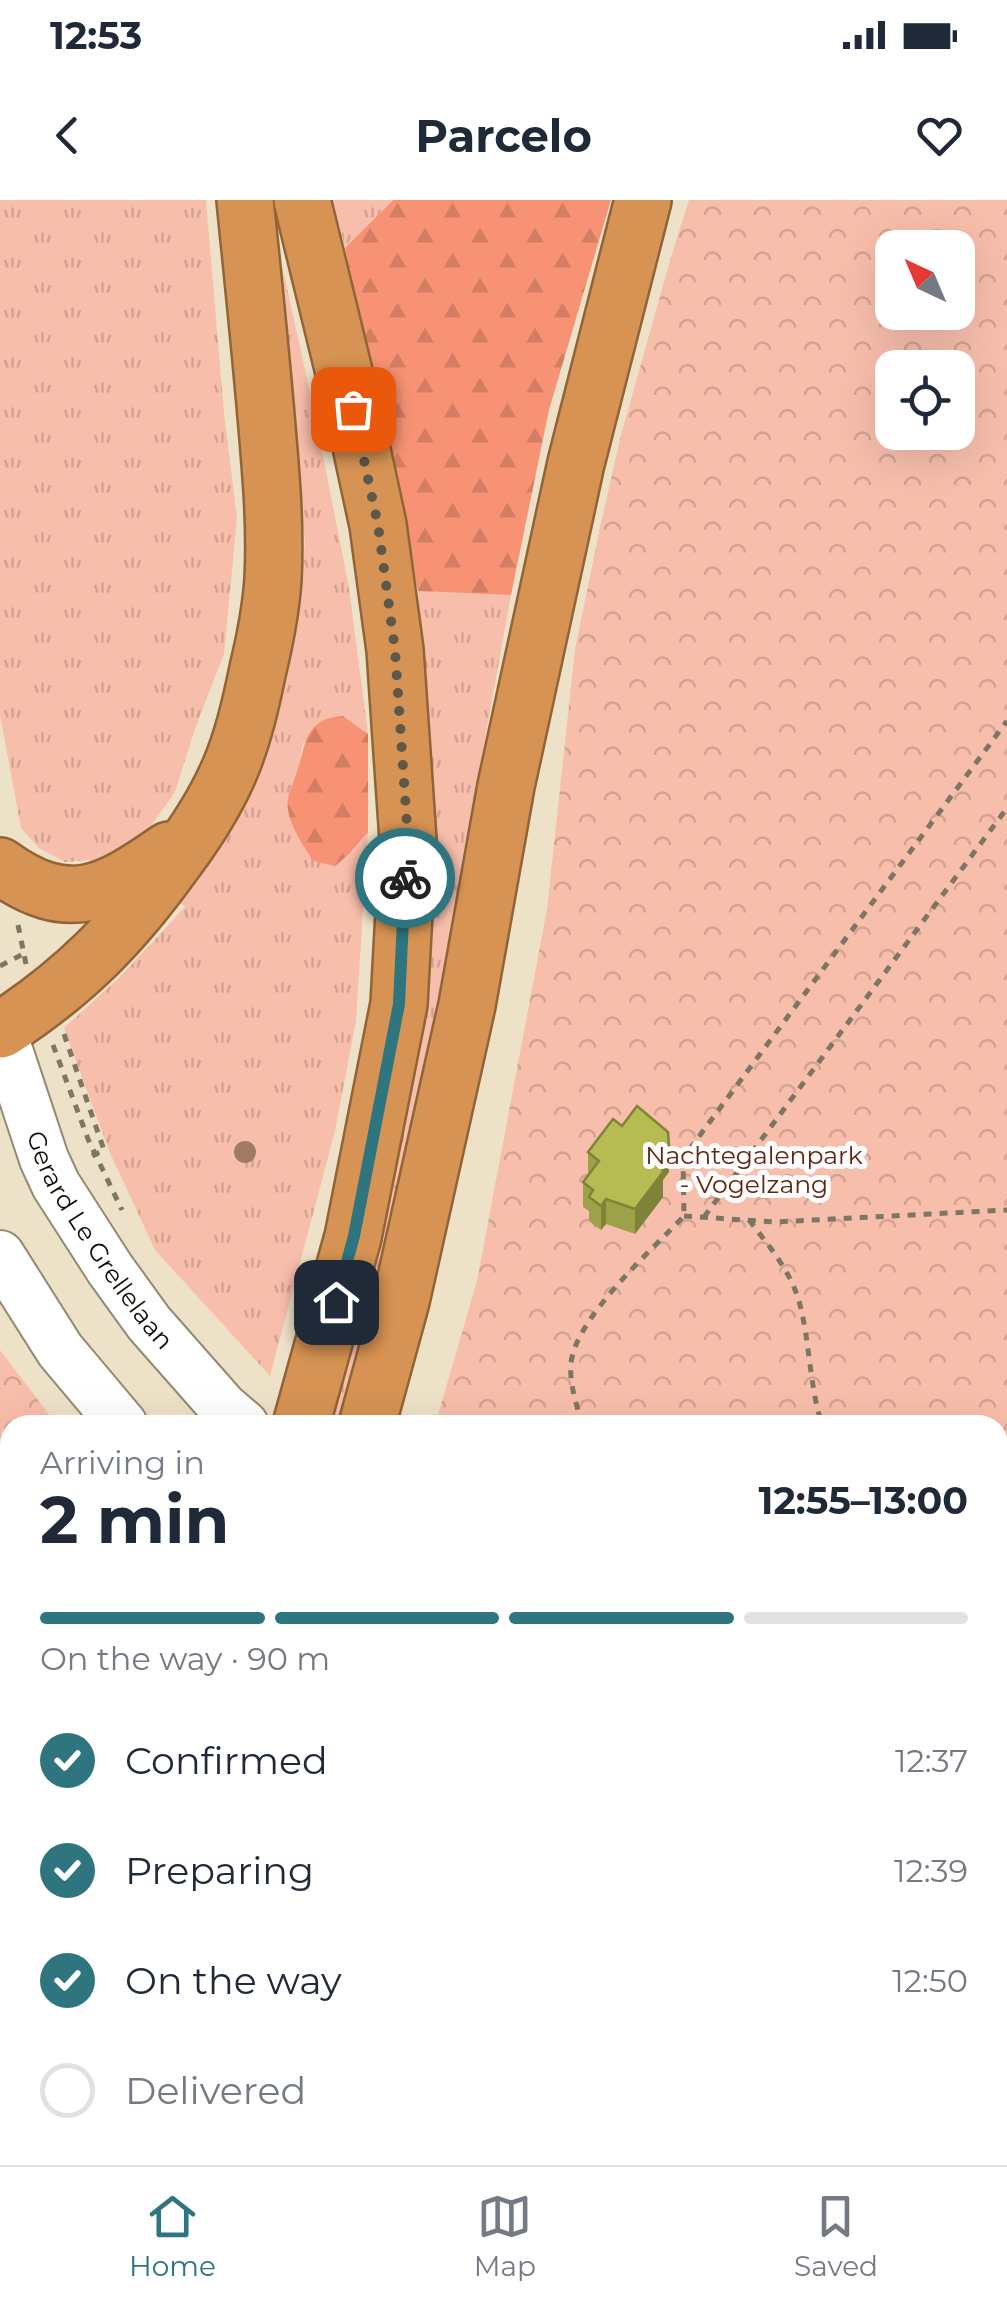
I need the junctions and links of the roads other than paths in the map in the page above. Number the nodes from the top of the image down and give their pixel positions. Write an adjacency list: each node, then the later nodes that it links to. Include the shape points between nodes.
1 (245, 200): 4 (highway, via 272,476 273,584 251,702 229,770)
2 (302, 200): 11 (highway, via 378,525 395,650 408,840 399,1004 354,1236)
3 (643, 200): 12 (highway, via 576,463 467,1004)
4 (196, 832): 5 (highway, via 108,888 77,895 53,893); 6 (highway, via 96,958 38,975)
5 (0, 866)
6 (0, 1029): 7 (street, Gerard Le Grellelaan)
7 (9, 1091): 10 (street, Gerard Le Grellelaan, via 50,1174 110,1269)
8 (0, 1254): 9 (street, via 60,1350)
9 (115, 1415)
10 (233, 1415)
11 (303, 1415)
12 (370, 1415)

